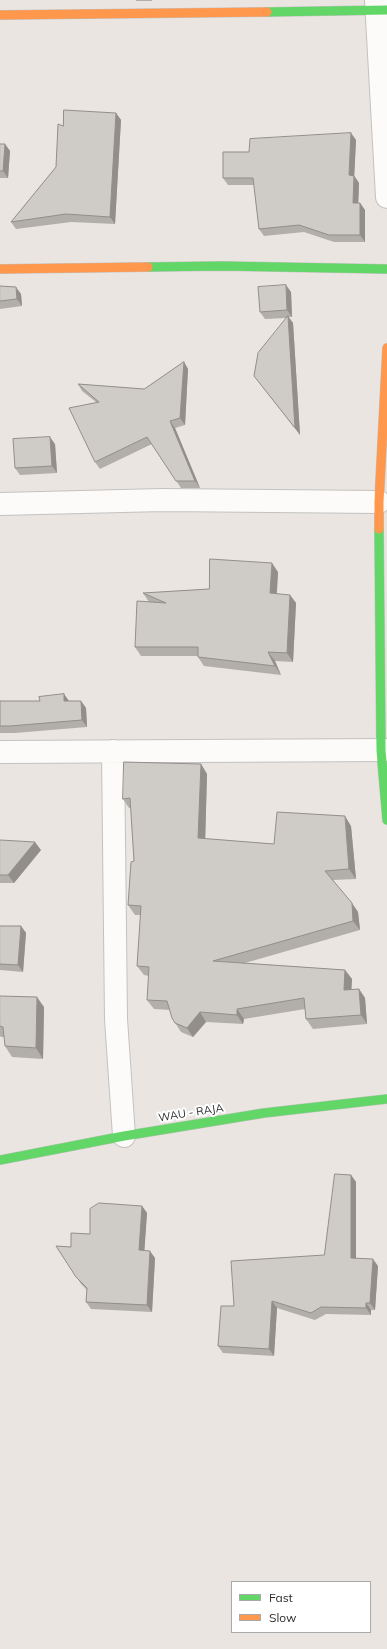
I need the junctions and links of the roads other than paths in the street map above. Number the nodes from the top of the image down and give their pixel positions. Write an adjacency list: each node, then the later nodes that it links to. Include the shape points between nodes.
1 (380, 7): 2 (street); 3 (street)
2 (0, 15)
3 (387, 197)
4 (0, 269): 5 (street, via 222,266)
5 (387, 269)
6 (387, 348): 7 (street)
7 (379, 502): 8 (street, via 163,500); 9 (street)
8 (0, 504)
9 (384, 750): 10 (street); 12 (street)
10 (113, 751): 11 (street); 14 (street, via 116,1018)
11 (0, 752)
12 (387, 820)
13 (387, 1099): 14 (street, WAU - RAJA, via 264,1113)
14 (124, 1136): 15 (street, WAU - RAJA)
15 (0, 1160)

